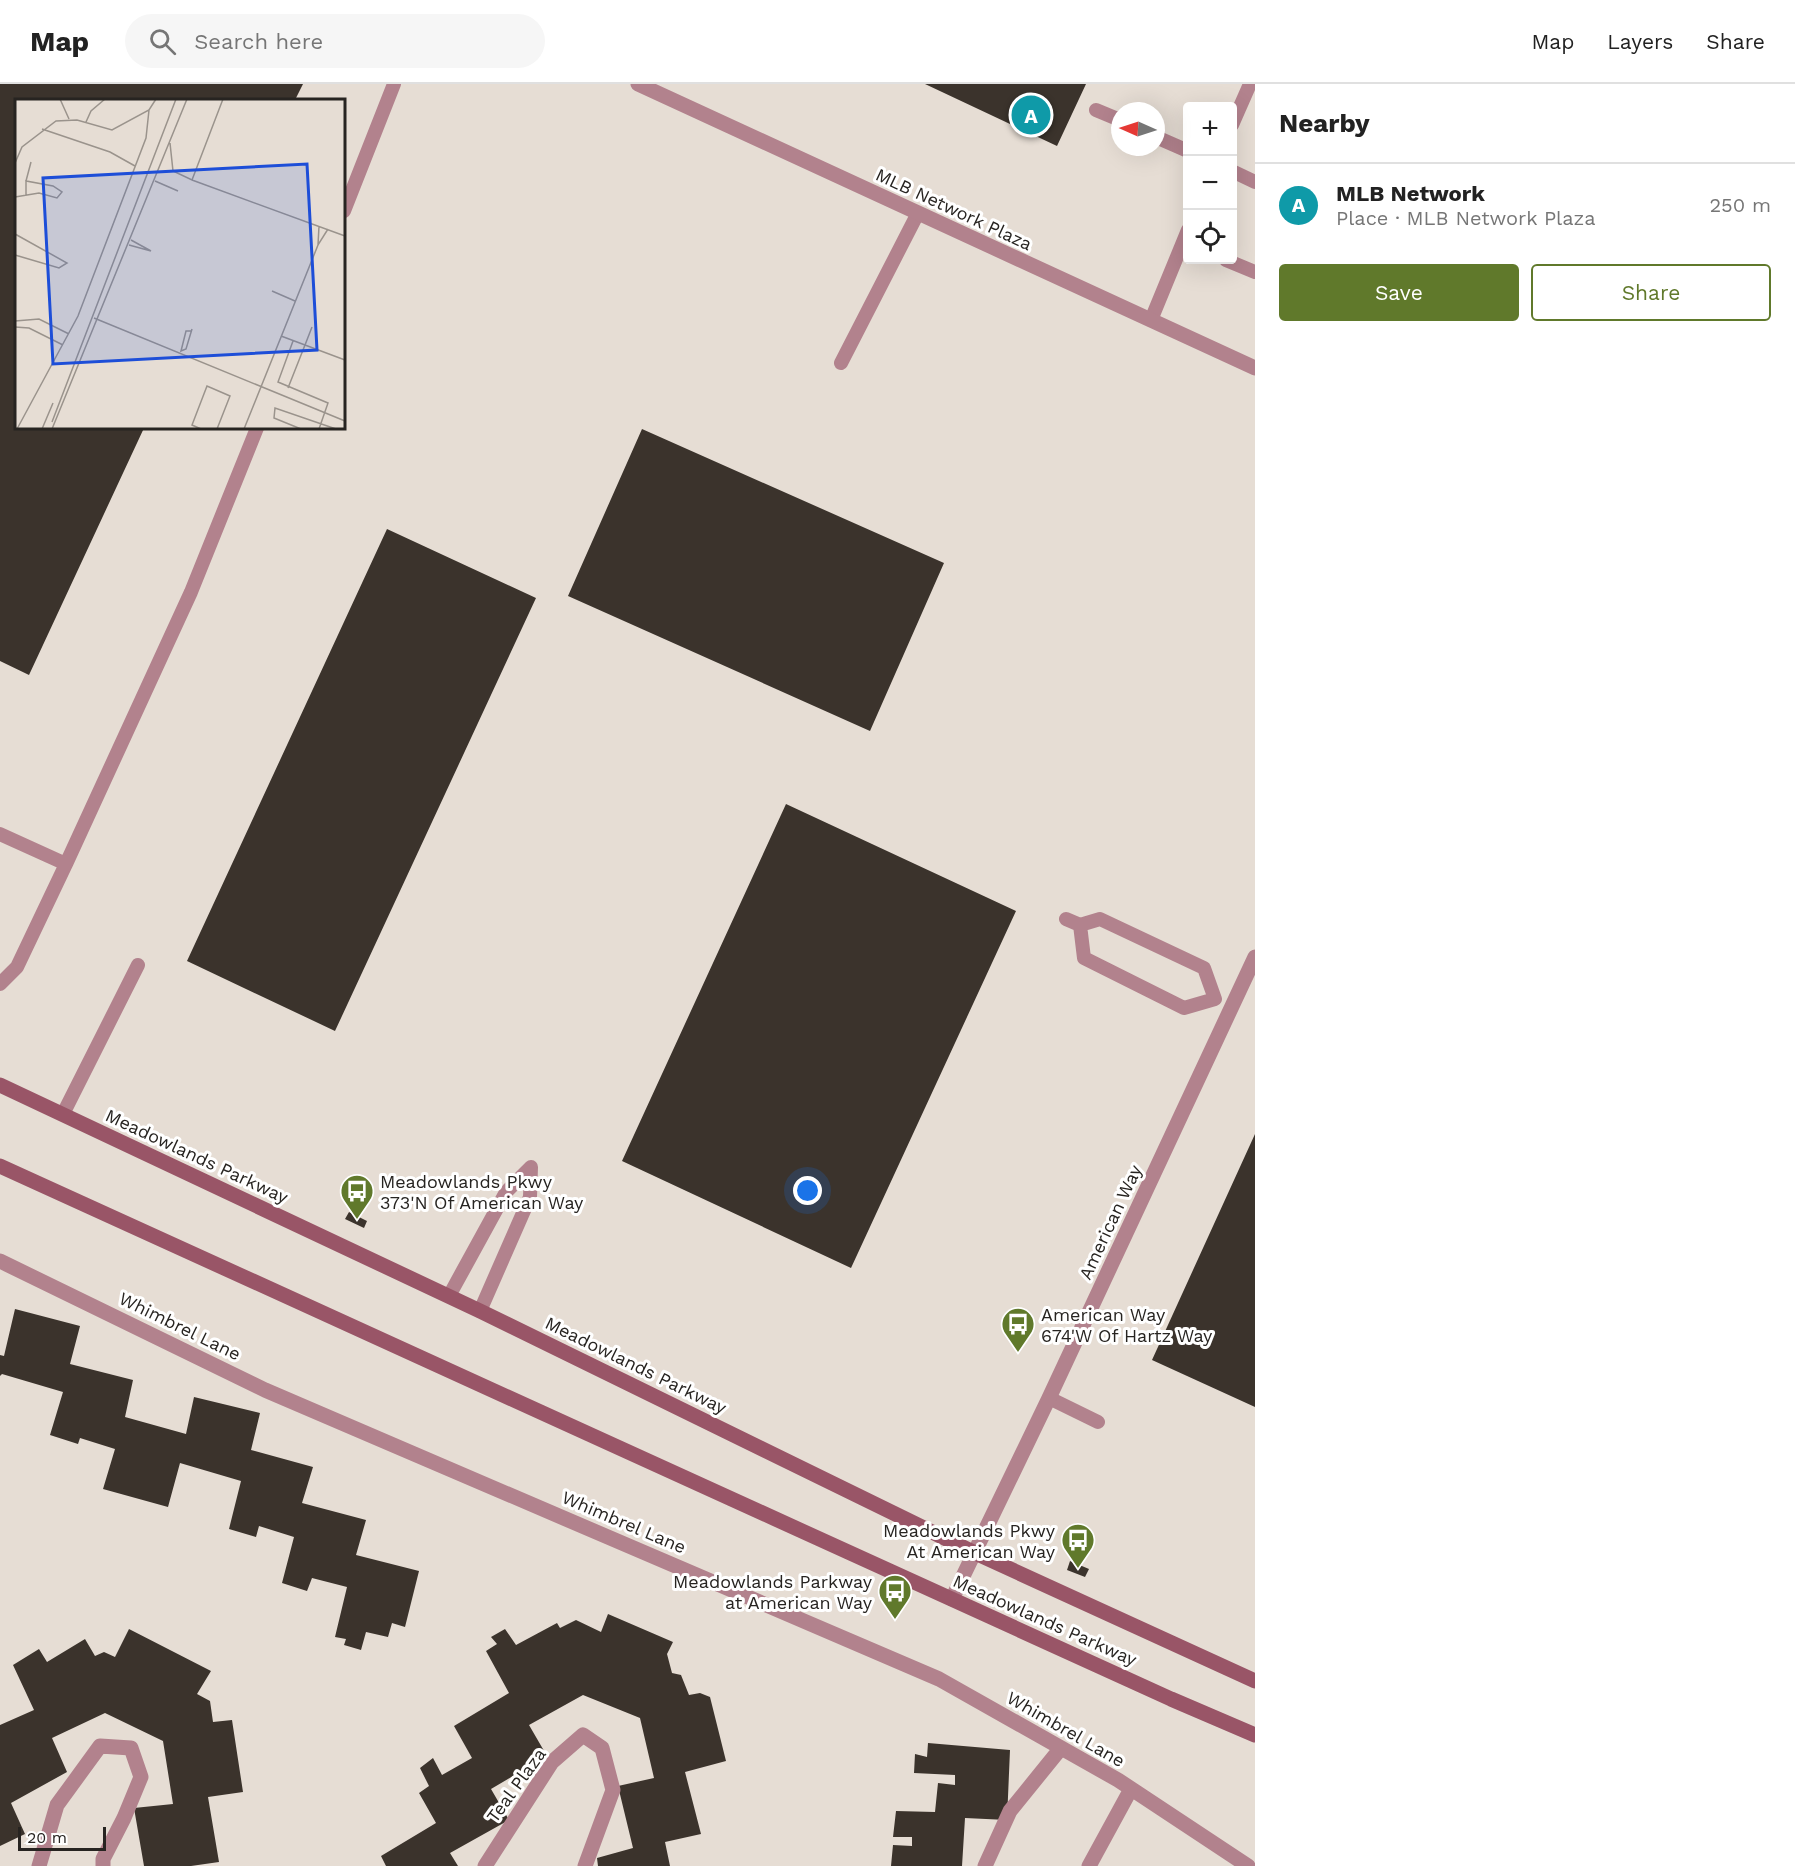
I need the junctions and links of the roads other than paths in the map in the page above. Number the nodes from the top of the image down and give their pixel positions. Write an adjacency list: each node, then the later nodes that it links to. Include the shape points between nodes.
1 (394, 84): 11 (lane)
2 (638, 84): 12 (street, MLB Network Plaza)
3 (1250, 84): 5 (lane)
4 (1096, 110): 6 (lane)
5 (1237, 115)
6 (1111, 116)
7 (1165, 140): 8 (lane)
8 (1183, 149)
9 (1237, 173): 10 (lane)
10 (1255, 182)
11 (345, 208)
12 (918, 213): 16 (street, MLB Network Plaza); 17 (lane)
13 (1183, 244): 16 (lane)
14 (1236, 264): 15 (lane)
15 (1255, 272)
16 (1151, 320): 18 (street, MLB Network Plaza)
17 (841, 363)
18 (1255, 368)
19 (256, 429): 21 (lane, via 191,592)
20 (0, 834): 21 (lane)
21 (66, 864): 26 (lane, via 17,967)
22 (1066, 919): 23 (lane)
23 (1080, 925): 27 (lane, via 1100,919 1204,968); 27 (lane, via 1084,958 1184,1008)
24 (1255, 957): 28 (street, American Way)
25 (138, 965): 30 (lane)
26 (0, 984)
27 (1215, 999): 28 (lane)
28 (1230, 1011): 35 (street, American Way)
29 (0, 1085): 30 (main road, Meadowlands Parkway)
30 (63, 1114): 33 (main road, Meadowlands Parkway)
31 (0, 1166): 38 (main road, Meadowlands Parkway)
32 (0, 1261): 41 (street, Whimbrel Lane, via 265,1389 939,1679)
33 (449, 1296): 34 (main road, Meadowlands Parkway); 34 (lane, via 506,1192 531,1167 530,1197)
34 (480, 1311): 37 (main road, Meadowlands Parkway)
35 (1049, 1398): 36 (lane); 37 (street, American Way)
36 (1098, 1422)
37 (973, 1552): 38 (street, American Way); 39 (main road, Meadowlands Parkway)
38 (952, 1599): 40 (main road, Meadowlands Parkway)
39 (1255, 1682)
40 (1255, 1735)
41 (1061, 1748): 42 (street, Whimbrel Lane); 47 (street, via 1010,1811)
42 (1131, 1789): 48 (street); 49 (street, Whimbrel Lane)
43 (39, 1866): 44 (street, via 57,1805 100,1746 131,1748 141,1777)
44 (103, 1866)
45 (485, 1866): 46 (street, Teal Plaza, via 552,1762 583,1735 602,1748 613,1791)
46 (585, 1866)
47 (985, 1866)
48 (1089, 1866)
49 (1248, 1866)

